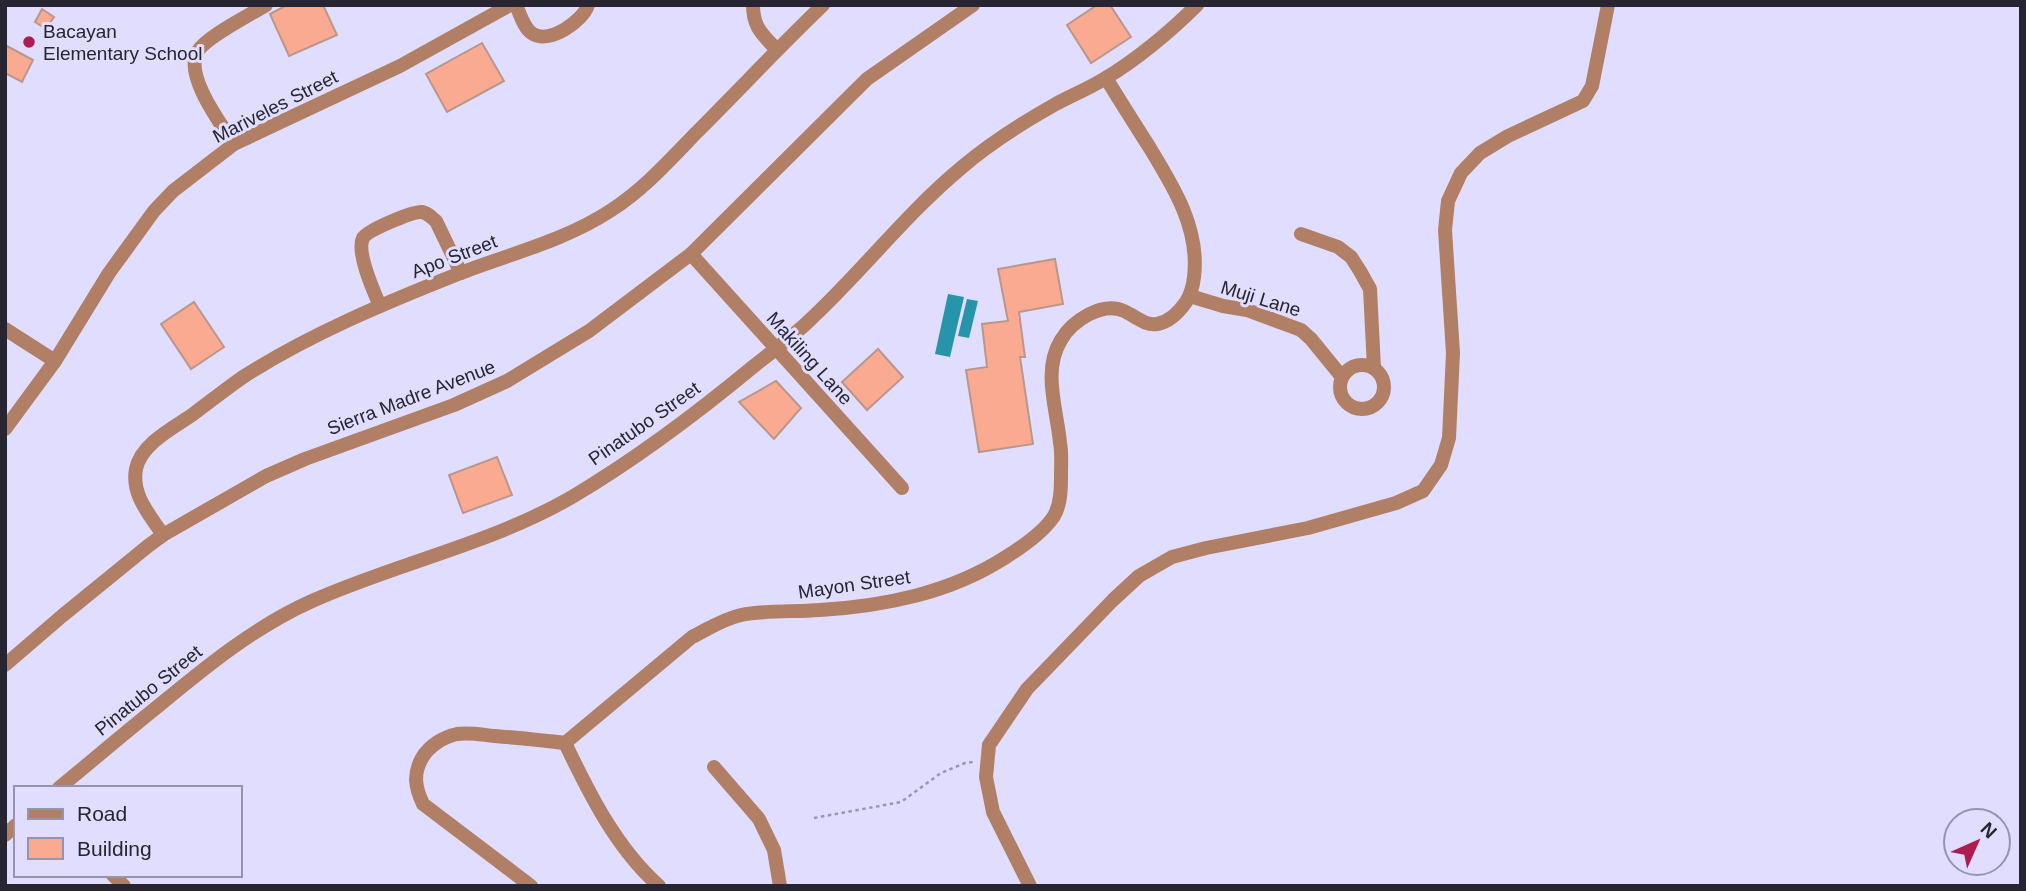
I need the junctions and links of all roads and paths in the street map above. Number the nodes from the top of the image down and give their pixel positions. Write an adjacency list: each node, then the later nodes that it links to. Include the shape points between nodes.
1 (265, 5): 12 (street, via 198,49 194,61 203,94)
2 (510, 5): 12 (street, Mariveles Street, via 400,66)
3 (516, 5): 4 (street, via 528,29 549,37 580,19)
4 (588, 5)
5 (753, 5): 10 (street, via 753,20)
6 (823, 5): 10 (street, Apo Street)
7 (973, 5): 14 (street, Sierra Madre Avenue, via 867,79)
8 (1197, 5): 11 (street, Pinatubo Street, via 1175,27)
9 (1608, 5): 28 (street, via 1592,86 1583,101 1480,153 1461,173 1448,201 1445,230 1453,353 1450,438 1441,465 1423,491 1308,528 1172,558 1139,576 1027,690 989,745)
10 (776, 50): 15 (street, Apo Street, via 646,184 609,211 570,233)
11 (1105, 78): 16 (street, via 1181,202 1196,264); 19 (street, Pinatubo Street, via 1052,106 964,165 838,294)
12 (234, 144): 20 (street, Mariveles Street, via 154,211 108,274)
13 (1301, 233): 21 (street, via 1351,257 1370,289)
14 (691, 254): 19 (street, Makiling Lane); 25 (street, Sierra Madre Avenue, via 589,331 506,381 454,405 305,459)
15 (461, 273): 17 (street, Apo Street); 17 (street, via 436,221 422,212 406,216 363,238 367,273)
16 (1190, 296): 22 (street, Muji Lane, via 1301,330); 27 (street, Mayon Street, via 1165,322 1154,325 1124,311 1107,309 1087,316 1062,339 1051,378 1061,445 1061,491 1055,514 1016,551 926,594 858,607 741,615 716,624 692,637)
17 (380, 306): 25 (street, Apo Street, via 244,377 142,454 136,469 137,494)
18 (5, 329): 20 (street)
19 (775, 349): 24 (street, Makiling Lane); 30 (street, Pinatubo Street, via 652,446 569,498 465,544 310,601 253,633)
20 (55, 361): 23 (street, Mariveles Street)
21 (1374, 368): 22 (street, via 1360,365); 22 (street, via 1385,388 1372,407 1357,409 1344,400)
22 (1342, 377)
23 (5, 429)
24 (902, 488)
25 (163, 536): 26 (street, Sierra Madre Avenue)
26 (5, 665)
27 (565, 743): 32 (street, via 457,734 440,740 417,767 416,788 423,804); 33 (street, via 607,821 640,868)
28 (987, 761): 31 (path, via 965,763 941,773 901,802); 35 (street, via 993,812)
29 (714, 767): 34 (street, via 759,819 774,850)
30 (61, 786)
31 (814, 818)
32 (531, 886)
33 (659, 886)
34 (780, 886)
35 (1030, 886)

